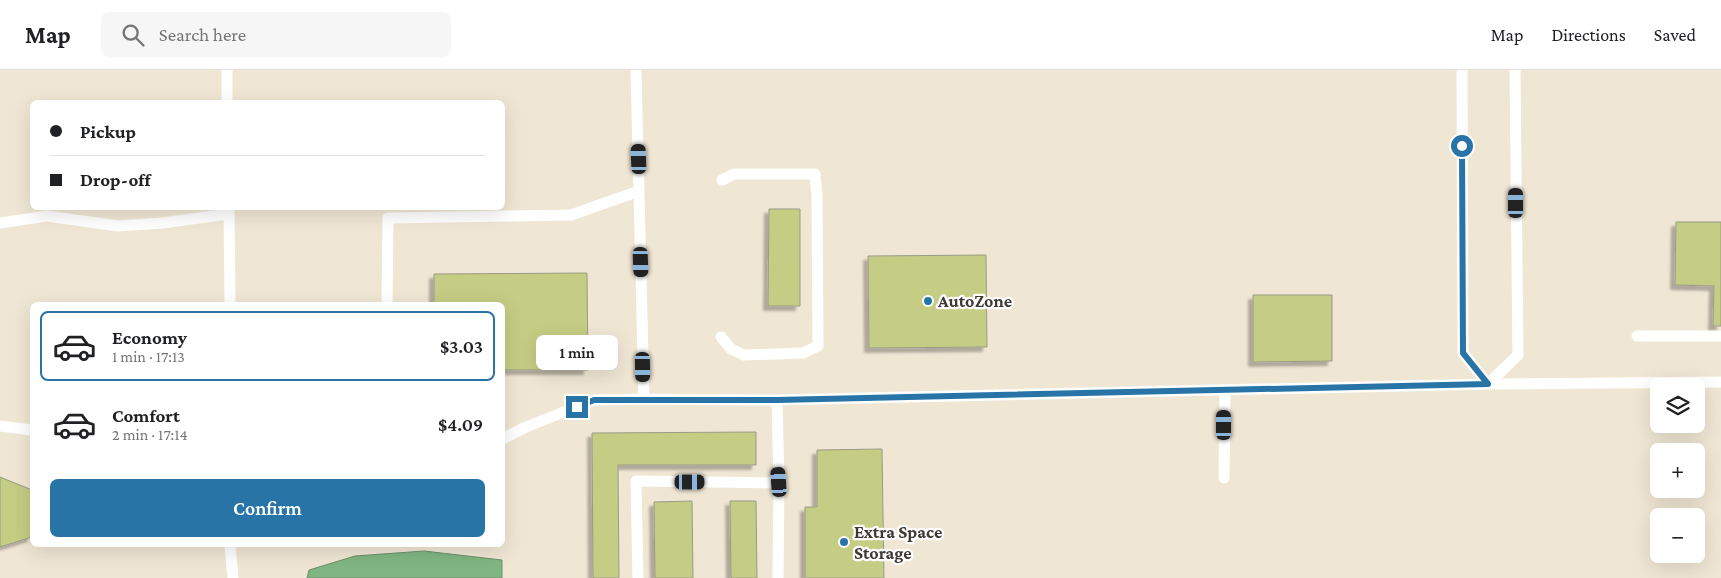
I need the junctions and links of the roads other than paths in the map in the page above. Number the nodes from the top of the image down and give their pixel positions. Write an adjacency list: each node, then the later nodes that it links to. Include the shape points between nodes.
1 (227, 70): 5 (lane)
2 (636, 70): 7 (lane)
3 (1462, 70): 16 (lane, via 1463,353)
4 (1515, 70): 16 (lane, via 1518,355)
5 (227, 100)
6 (722, 180): 14 (lane, via 734,174 815,174 818,346 803,353 744,355 730,349)
7 (639, 191): 11 (lane, via 571,215 388,218); 18 (lane)
8 (229, 211): 9 (lane, via 162,223 118,226 47,216); 10 (lane)
9 (0, 223)
10 (230, 302)
11 (387, 302)
12 (1637, 336): 13 (lane)
13 (1721, 336)
14 (721, 338)
15 (1721, 382): 16 (lane)
16 (1488, 384): 17 (lane)
17 (1225, 390): 19 (lane); 23 (lane)
18 (644, 399): 19 (lane); 22 (lane, via 594,400)
19 (777, 400): 24 (lane)
20 (0, 426): 21 (lane)
21 (30, 430)
22 (505, 438)
23 (1224, 478)
24 (779, 482): 27 (lane, via 636,481); 28 (lane)
25 (230, 547): 26 (lane)
26 (233, 578)
27 (638, 578)
28 (778, 578)

